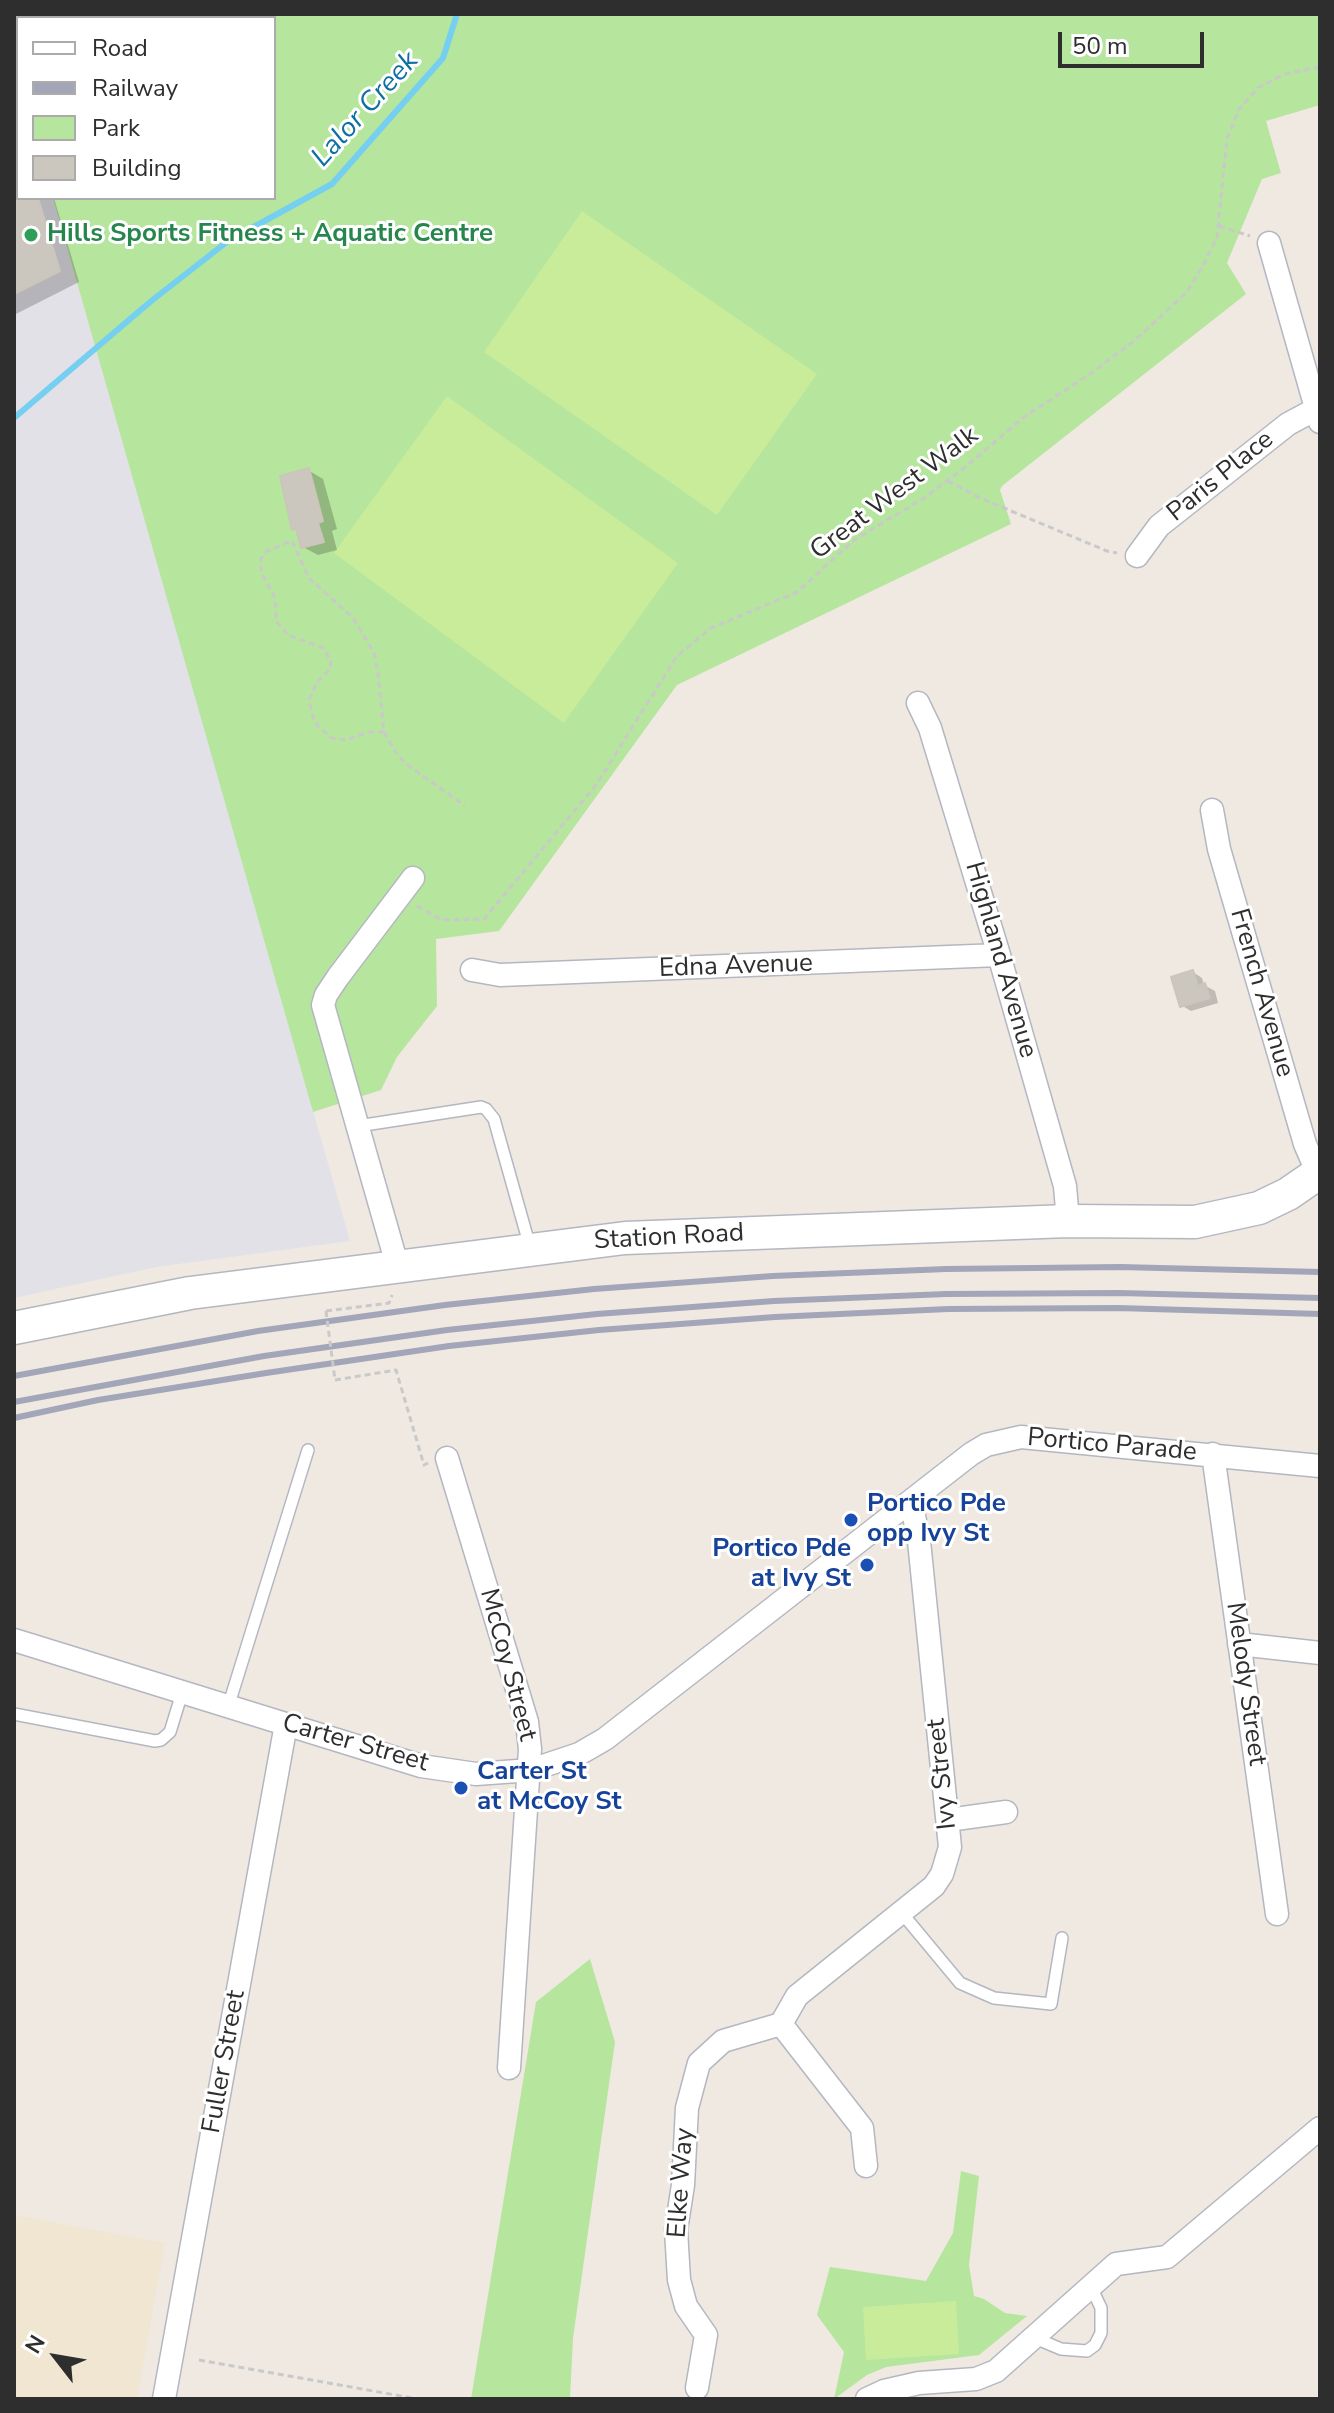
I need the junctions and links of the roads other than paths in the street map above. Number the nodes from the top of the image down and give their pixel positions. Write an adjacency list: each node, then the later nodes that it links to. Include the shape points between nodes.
1 (1269, 243): 2 (street)
2 (1318, 416): 3 (street, Paris Place, via 1288,424 1159,526)
3 (1137, 556)
4 (918, 703): 7 (street, Highland Avenue)
5 (1212, 810): 10 (street, French Avenue, via 1305,1144)
6 (406, 887): 9 (street, via 323,1005)
7 (999, 955): 8 (street, Edna Avenue, via 500,975); 11 (street, Highland Avenue, via 1065,1186)
8 (472, 970)
9 (358, 1126): 12 (lane, via 486,1109 494,1119); 13 (street)
10 (1319, 1173): 11 (main road, Station Road, via 1288,1194 1234,1215 1195,1222)
11 (1068, 1221): 12 (main road, Station Road, via 625,1238)
12 (531, 1249): 13 (main road, Station Road)
13 (398, 1268): 14 (main road, Station Road, via 190,1293)
14 (14, 1328)
15 (308, 1450): 24 (lane)
16 (1213, 1454): 18 (street, Portico Parade); 19 (street, Portico Parade, via 1021,1437 971,1454); 21 (street, Melody Street)
17 (447, 1458): 27 (street, McCoy Street, via 527,1722)
18 (1320, 1466)
19 (911, 1501): 27 (street, Portico Parade, via 605,1739); 29 (street, Ivy Street)
20 (14, 1640): 23 (street, Carter Street)
21 (1239, 1644): 22 (street); 31 (street, Melody Street)
22 (1320, 1653)
23 (182, 1693): 24 (street, Carter Street); 25 (lane, via 170,1732 155,1741)
24 (228, 1707): 26 (street, Carter Street)
25 (14, 1714)
26 (286, 1724): 27 (street, Carter Street, via 421,1766 476,1774); 40 (street, Fuller Street)
27 (531, 1770): 34 (street, McCoy Street)
28 (1006, 1812): 29 (street)
29 (948, 1820): 30 (street, Ivy Street, via 950,1847 942,1874)
30 (901, 1912): 32 (lane, via 960,1983 994,1998 1051,2004); 33 (street, Ivy Street, via 797,1996)
31 (1277, 1914)
32 (1062, 1938)
33 (781, 2024): 36 (street, via 862,2128); 39 (street, Elke Way, via 723,2041 699,2063 687,2108 676,2230 686,2306 706,2335)
34 (509, 2068)
35 (1320, 2128): 37 (street, via 1167,2257 1116,2264)
36 (866, 2166)
37 (1091, 2287): 38 (street); 38 (lane, via 1101,2308 1101,2333 1095,2345 1087,2351 1061,2349)
38 (1035, 2338): 41 (street, via 996,2371 976,2379 919,2383)
39 (697, 2388)
40 (164, 2399)
41 (867, 2399)

